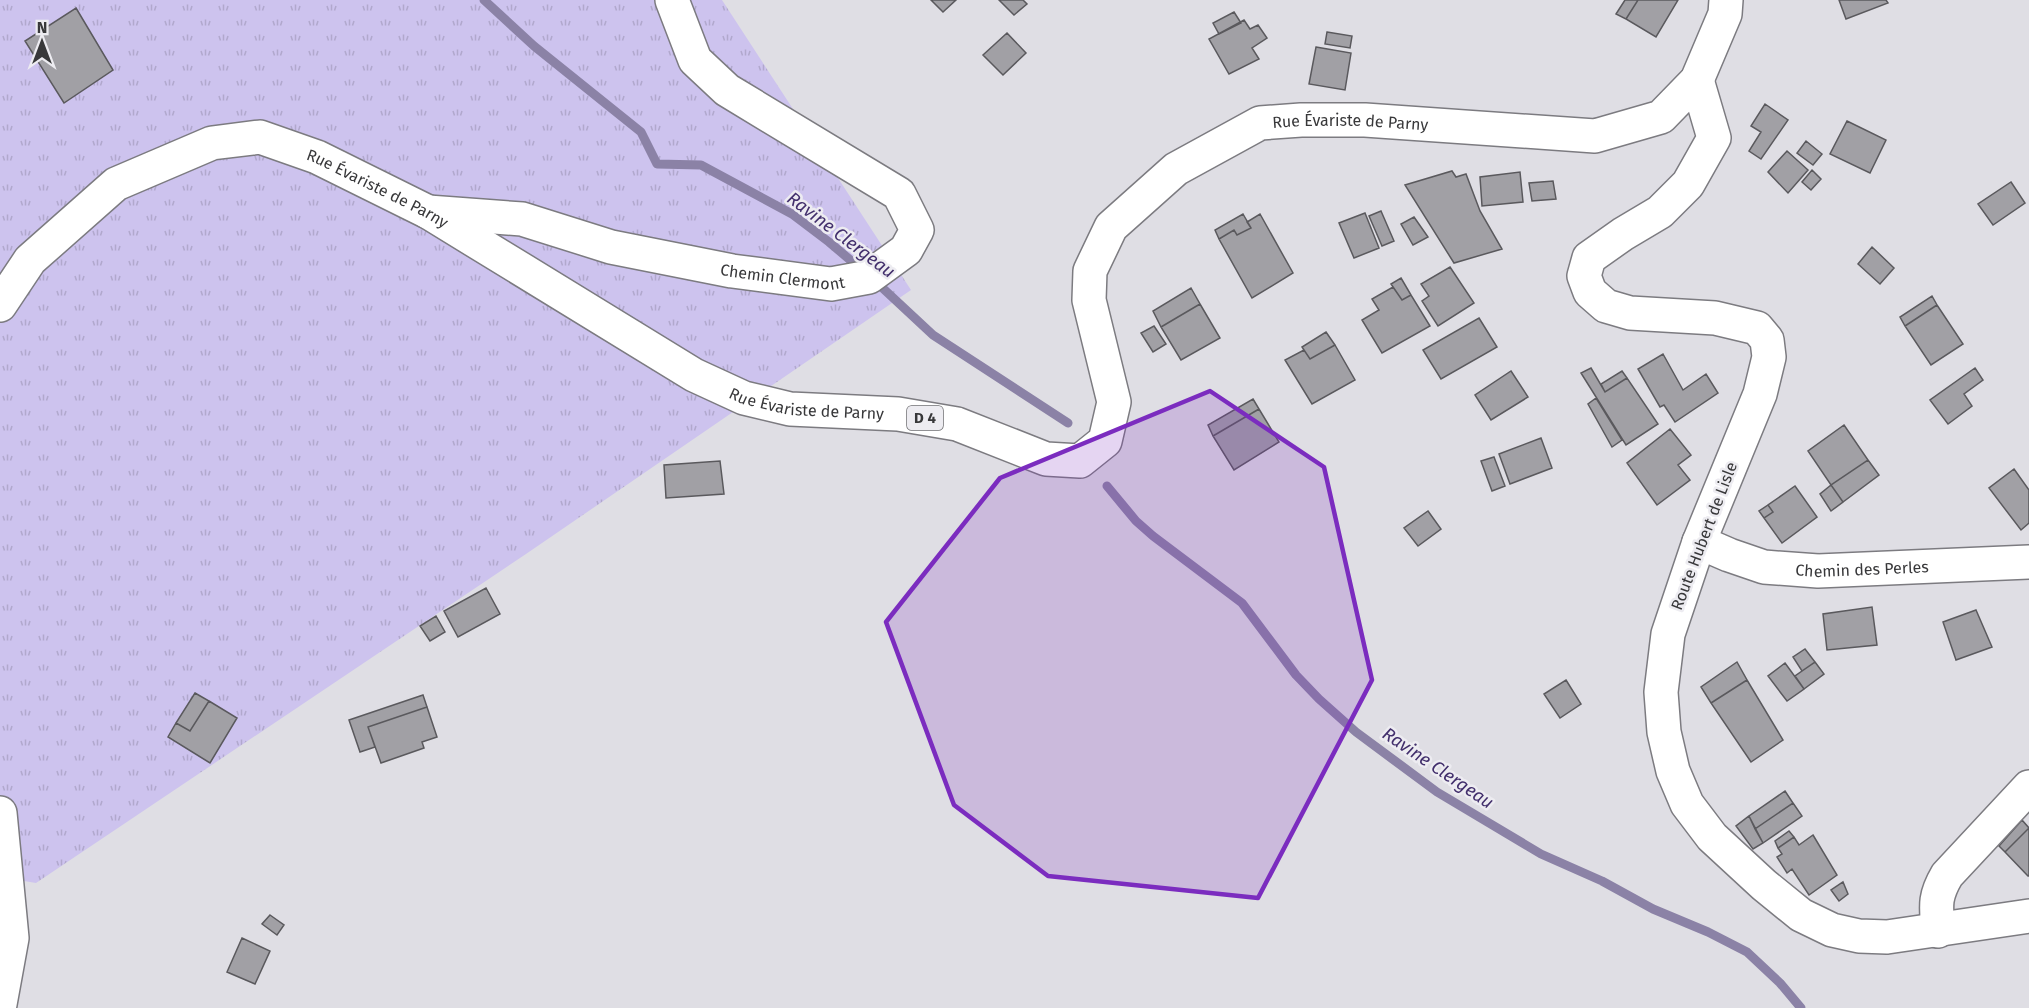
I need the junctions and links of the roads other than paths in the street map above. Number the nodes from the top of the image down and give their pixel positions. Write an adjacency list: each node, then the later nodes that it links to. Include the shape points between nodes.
1 (672, 0): 4 (main road, Chemin Clermont, via 695,60 727,90 899,194 917,230 906,250 869,277 831,284 732,271 611,247 522,219)
2 (1726, 0): 3 (main road, Rue Évariste de Parny / D 4, via 1725,14)
3 (1697, 80): 4 (main road, Rue Évariste de Parny / D 4, via 1661,117 1595,136 1365,120 1260,123 1176,169 1111,227 1090,271 1089,300 1114,402 1106,441 1080,461 1046,459 957,424 898,414 790,410 744,398 694,375); 6 (main road, Route Hubert de Lisle, via 1714,138 1688,184 1660,212 1589,258 1584,276 1590,292 1606,306 1630,313 1715,318 1757,328 1767,340 1769,357 1760,394)
4 (428, 212): 5 (main road, Rue Évariste de Parny / D 4, via 317,157 260,137 212,143 116,184 30,260)
5 (0, 305)
6 (1699, 542): 7 (main road, Chemin des Perles, via 1764,567 1818,571); 11 (main road, Route Hubert de Lisle, via 1668,634 1661,692 1664,732 1673,771 1687,804 1712,837 1801,915 1832,930 1859,936)
7 (2029, 562)
8 (2029, 787): 11 (main road, via 1947,875 1938,890)
9 (0, 813): 12 (main road, via 12,938)
10 (2029, 916): 11 (main road, Route Hubert de Lisle)
11 (1938, 931)
12 (0, 1004)

